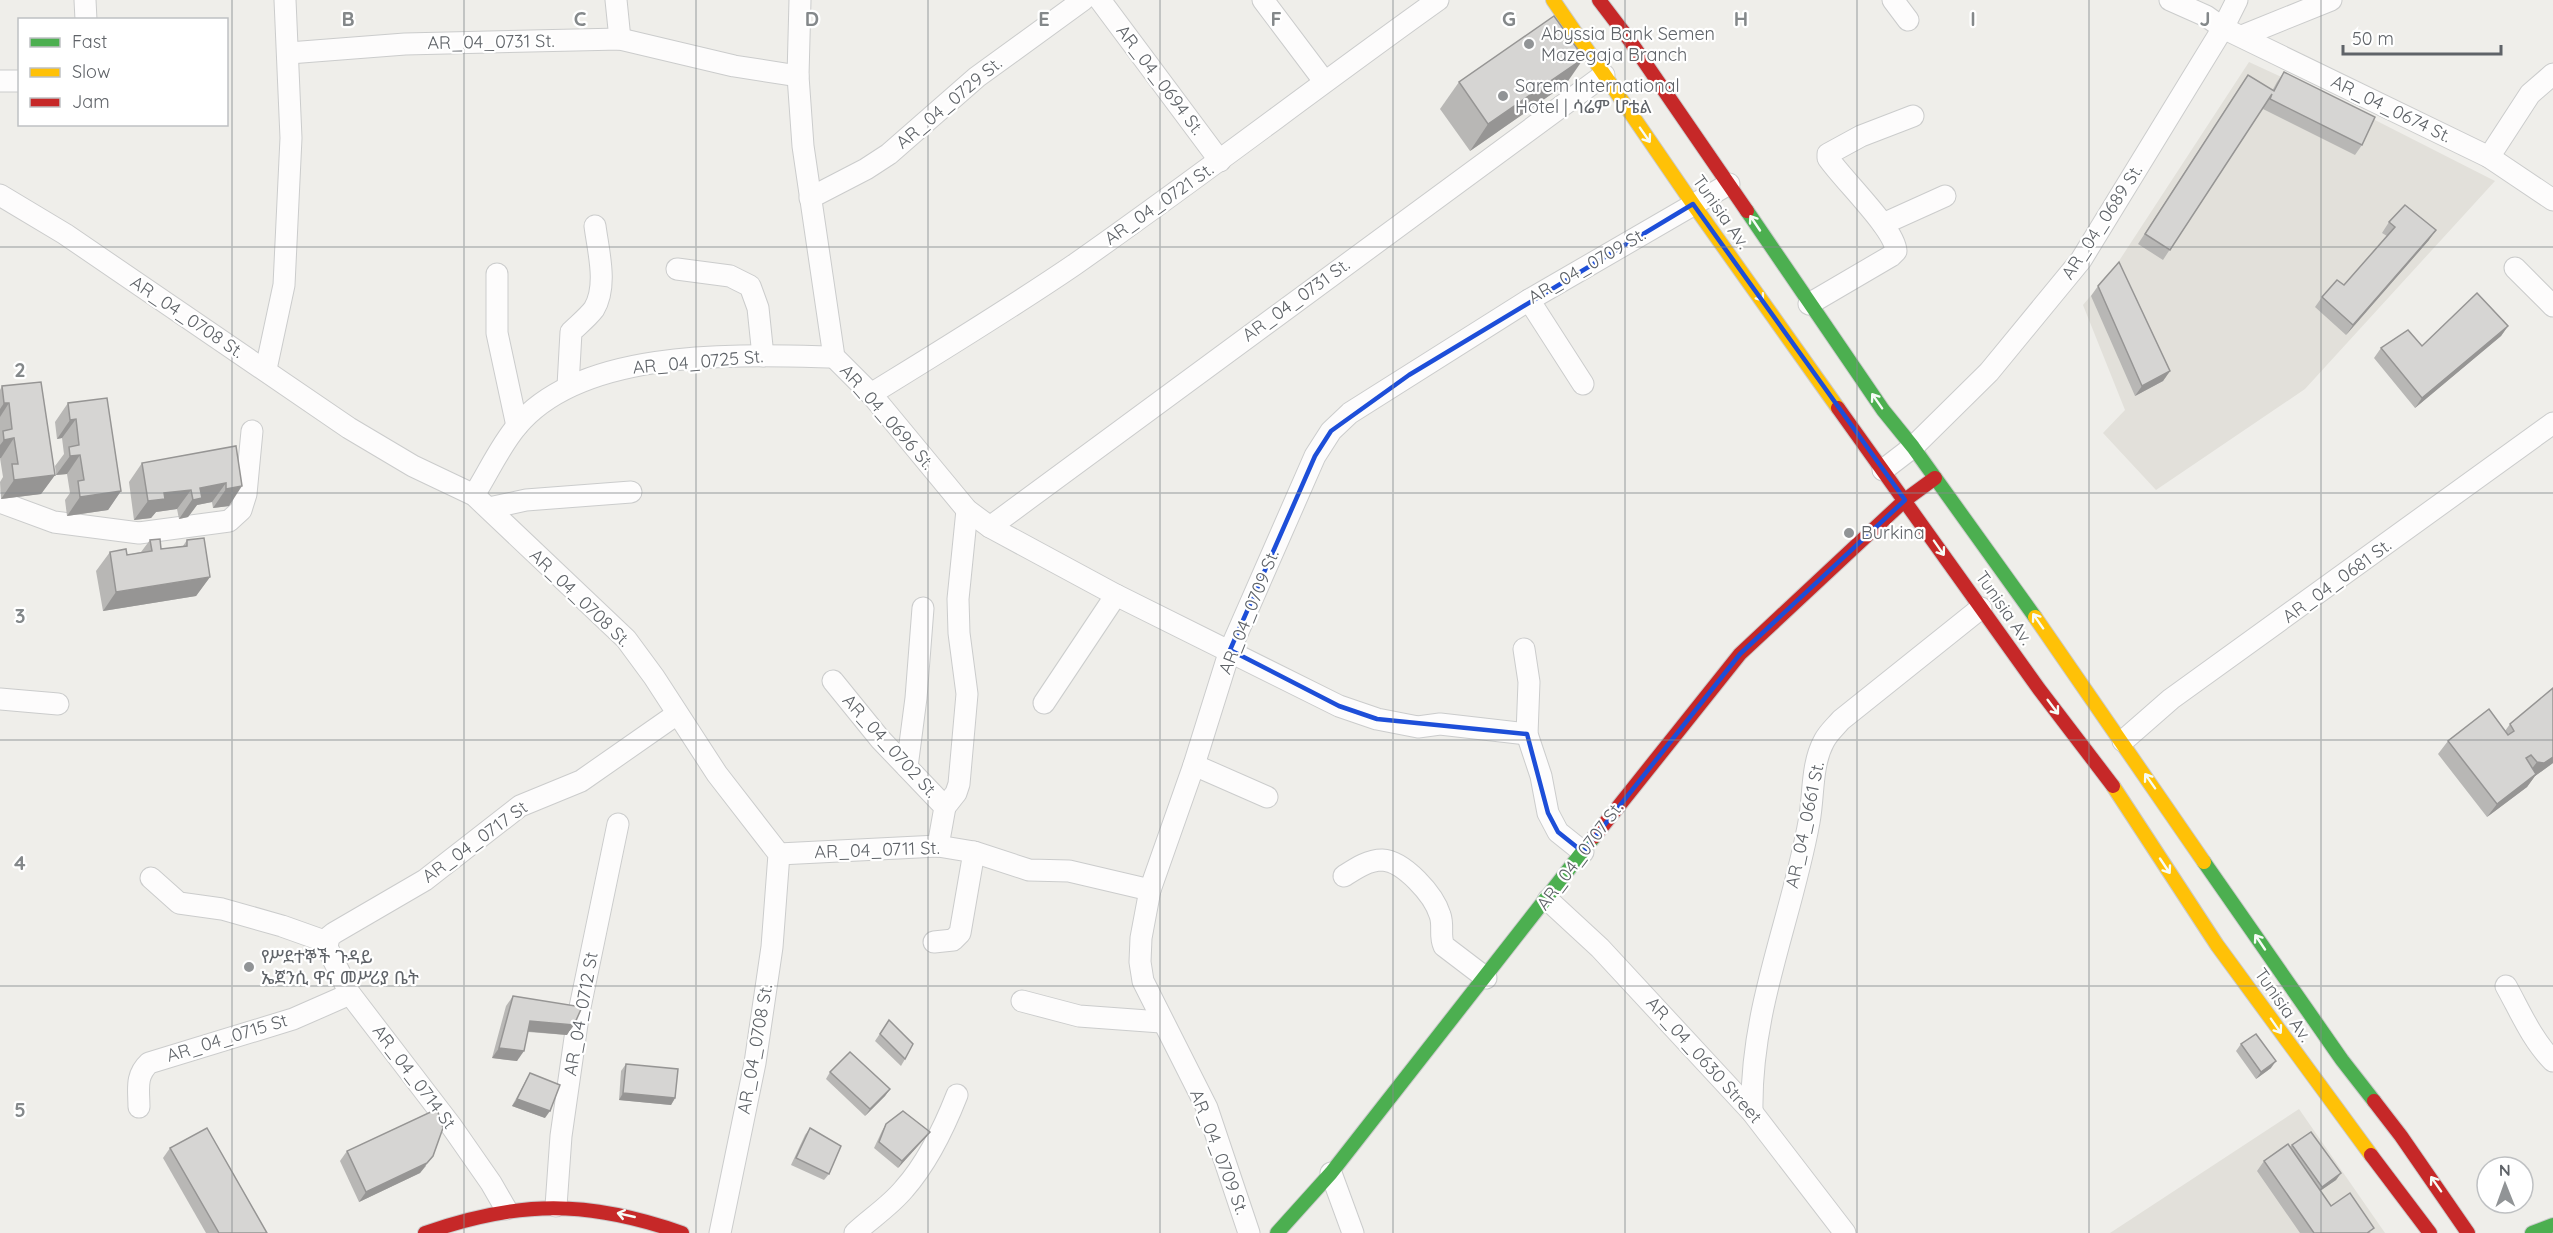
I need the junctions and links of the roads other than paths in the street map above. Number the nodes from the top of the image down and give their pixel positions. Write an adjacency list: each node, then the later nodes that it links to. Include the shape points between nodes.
1 (84, 0): 15 (street)
2 (285, 0): 19 (street)
3 (616, 0): 18 (street)
4 (800, 0): 22 (street, AR_04_0696 St.)
5 (1083, 0): 32 (street, AR_04_0729 St., via 977,77 888,154)
6 (1100, 0): 28 (street, AR_04_0694 St.)
7 (1263, 0): 25 (street)
8 (1438, 0): 25 (street, AR_04_0721 St.)
9 (1552, 0): 21 (main road, Tunisia Av.)
10 (1893, 0): 16 (street)
11 (2169, 0): 17 (street, AR_04_0674 St.)
12 (2237, 0): 17 (street, AR_04_0689 St.)
13 (2331, 0): 17 (street)
14 (1608, 3): 29 (main road, Tunisia Av.)
15 (86, 18)
16 (1908, 20)
17 (2232, 32): 27 (street, AR_04_0674 St.); 52 (street, AR_04_0689 St., via 2081,260 1989,372)
18 (620, 39): 19 (street, AR_04_0731 St., via 405,44); 22 (street, AR_04_0731 St., via 734,66)
19 (289, 53): 45 (street, via 291,138 284,285)
20 (2553, 74): 27 (street, via 2530,94)
21 (1604, 75): 34 (main road, Tunisia Av., one-way to 34); 60 (street, AR_04_0731 St.)
22 (798, 76): 32 (street, AR_04_0696 St.)
23 (0, 81): 24 (street)
24 (18, 81)
25 (1324, 81): 28 (street, AR_04_0721 St.)
26 (1912, 116): 35 (street, via 1828,154 1838,173)
27 (2489, 157): 33 (street, AR_04_0674 St.)
28 (1221, 161): 48 (street, AR_04_0721 St., via 1072,266)
29 (1729, 184): 34 (street, AR_04_0709 St.); 41 (main road, Tunisia Av., one-way to 29)
30 (0, 195): 45 (street, AR_04_0708 St.)
31 (1945, 196): 35 (street)
32 (810, 198): 44 (street, AR_04_0696 St.)
33 (2553, 200)
34 (1693, 204): 40 (street, AR_04_0709 St.); 53 (main road, Tunisia Av., one-way to 53)
35 (1883, 224): 41 (street, via 1896,244 1896,251)
36 (595, 226): 47 (street, via 600,292 594,309 571,332)
37 (2515, 268): 42 (street)
38 (676, 269): 43 (street, via 730,276 750,286 758,308)
39 (497, 274): 50 (street, via 497,333)
40 (1529, 300): 46 (street); 65 (street, AR_04_0709 St., via 1350,413 1331,431 1315,456)
41 (1809, 304): 52 (main road, Tunisia Av., one-way to 41)
42 (2553, 306)
43 (763, 356): 44 (street, AR_04_0725 St.); 47 (street, AR_04_0725 St., via 617,369)
44 (834, 357): 48 (street, AR_04_0696 St.)
45 (266, 369): 58 (street, AR_04_0708 St., via 349,428)
46 (1583, 384)
47 (568, 386): 50 (street, AR_04_0725 St.)
48 (870, 394): 59 (street, AR_04_0696 St.)
49 (2553, 423): 72 (street, AR_04_0681 St., via 2171,699)
50 (517, 426): 58 (street, AR_04_0725 St.)
51 (252, 431): 57 (street, via 246,494 241,510 229,520 139,533 54,522)
52 (1913, 447): 53 (street, AR_04_0689 St.); 54 (main road, Tunisia Av.)
53 (1883, 470): 56 (main road, Tunisia Av.)
54 (1935, 478): 56 (main road, AR_04_0707 St.); 72 (main road, Tunisia Av., one-way to 54)
55 (631, 492): 58 (street)
56 (1905, 500): 63 (main road, Tunisia Av., one-way to 63); 80 (main road, AR_04_0707 St., via 1740,654)
57 (0, 502)
58 (481, 502): 70 (street, AR_04_0708 St., via 626,639)
59 (966, 510): 60 (street, AR_04_0696 St.); 76 (street, via 958,599 967,711 959,784)
60 (990, 527): 61 (street, AR_04_0696 St.)
61 (1116, 595): 65 (street, AR_04_0696 St.); 69 (street)
62 (923, 608): 74 (street)
63 (1981, 608): 96 (street, AR_04_0661 St., via 1841,720 1823,742 1814,776 1809,822 1764,998 1753,1063); 109 (main road, Tunisia Av., one-way to 109, via 2107,778 2217,945 2313,1079)
64 (1524, 649): 71 (street)
65 (1230, 650): 71 (street, AR_04_0696 St., via 1339,706 1377,719 1418,727 1440,724); 73 (street, AR_04_0709 St.)
66 (832, 681): 74 (street, AR_04_0702 St.)
67 (0, 699): 68 (street)
68 (58, 704)
69 (1044, 704)
70 (677, 714): 81 (street, AR_04_0708 St., via 717,774); 86 (street, AR_04_0717 St, via 581,781 519,806 425,880)
71 (1527, 734): 80 (street, via 1548,813 1558,832)
72 (2122, 741): 110 (main road, Tunisia Av., one-way to 72, via 2328,1040)
73 (1194, 765): 75 (street); 84 (street, AR_04_0709 St.)
74 (906, 767): 76 (street, AR_04_0702 St.)
75 (1267, 797)
76 (945, 807): 78 (street, AR_04_0702 St.)
77 (618, 824): 98 (street, AR_04_0712 St, via 578,1017 561,1136)
78 (938, 846): 79 (street, AR_04_0711 St.); 81 (street, AR_04_0711 St.)
79 (974, 852): 84 (street, AR_04_0711 St., via 1029,870 1069,871); 87 (street, via 960,933 953,940)
80 (1583, 852): 85 (main road, AR_04_0707 St.)
81 (779, 854): 104 (street, AR_04_0708 St., via 772,947 755,1063)
82 (1344, 876): 88 (street, via 1375,861 1394,863 1433,898 1443,927 1440,939 1444,946)
83 (152, 878): 86 (street, via 179,903 222,909)
84 (1150, 890): 92 (street, AR_04_0709 St., via 1140,962 1143,981)
85 (1548, 900): 88 (main road, AR_04_0707 St.); 96 (street, AR_04_0630 Street, via 1600,948)
86 (330, 938): 90 (street, AR_04_0714 St, via 327,947)
87 (934, 942)
88 (1486, 978): 97 (main road, AR_04_0707 St.)
89 (2506, 986): 93 (street, via 2525,1022)
90 (350, 994): 95 (street, AR_04_0715 St, via 293,1019 149,1063 138,1081); 99 (street, AR_04_0714 St, via 452,1127)
91 (1022, 1001): 92 (street, via 1079,1016)
92 (1161, 1022): 106 (street, AR_04_0709 St., via 1206,1108)
93 (2553, 1061)
94 (957, 1095): 105 (street, via 944,1128 918,1172)
95 (140, 1107)
96 (1752, 1113): 101 (street, AR_04_0630 Street)
97 (1331, 1173): 107 (main road, AR_04_0707 St.); 108 (street)
98 (556, 1206): 99 (main road); 103 (main road, one-way to 98, via 601,1210)
99 (506, 1209): 102 (main road)
100 (2553, 1225): 111 (main road)
101 (1838, 1230)
102 (425, 1233)
103 (682, 1233)
104 (720, 1233)
105 (855, 1233)
106 (1249, 1233)
107 (1277, 1233)
108 (1353, 1233)
109 (2430, 1233)
110 (2468, 1233)
111 (2532, 1233)

